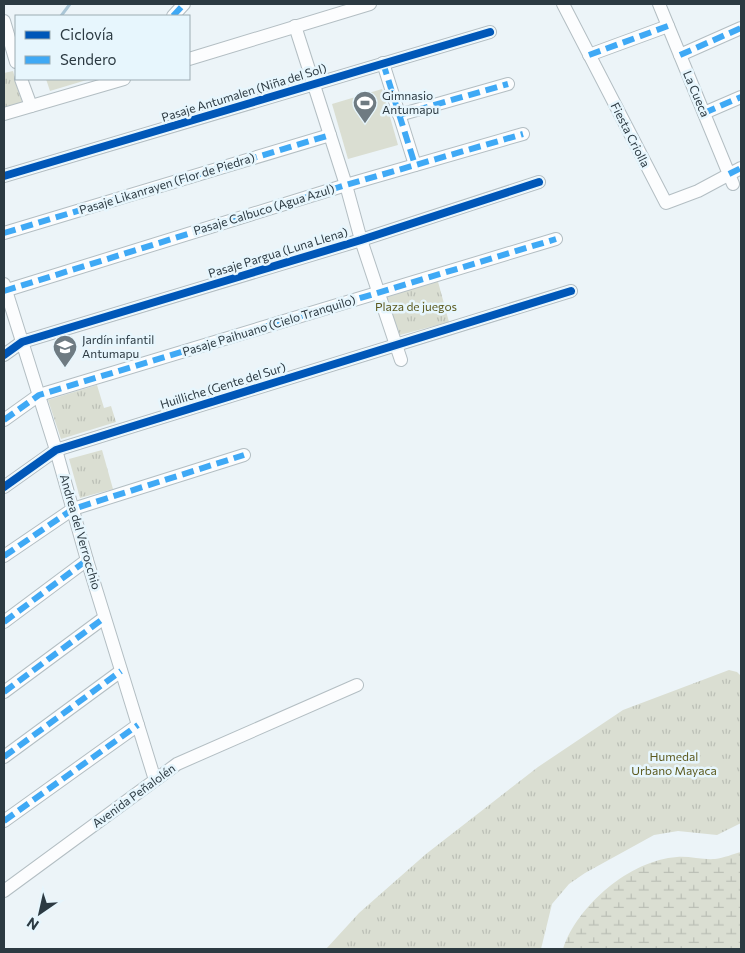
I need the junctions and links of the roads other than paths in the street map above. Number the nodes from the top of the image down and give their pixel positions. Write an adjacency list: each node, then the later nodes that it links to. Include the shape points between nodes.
1 (184, 4): 5 (street)
2 (370, 4): 7 (street)
3 (563, 4): 11 (street, Fiesta Criolla)
4 (659, 4): 8 (street, La Cueca)
5 (174, 15)
6 (4, 20): 13 (street)
7 (295, 26): 14 (street); 18 (street)
8 (668, 26): 11 (street); 12 (street, La Cueca)
9 (741, 28): 12 (street)
10 (490, 32): 15 (street, Pasaje Antumalen (Niña del Sol))
11 (588, 55): 30 (street, Fiesta Criolla, via 666,203)
12 (680, 55): 22 (street, La Cueca)
13 (15, 58)
14 (190, 59)
15 (383, 64): 18 (street, Pasaje Antumalen (Niña del Sol)); 24 (street)
16 (21, 80): 21 (street)
17 (121, 80): 21 (street)
18 (314, 83): 26 (street); 29 (street, Pasaje Antumalen (Niña del Sol))
19 (508, 84): 24 (street)
20 (741, 97): 22 (street)
21 (31, 106): 23 (street)
22 (704, 113): 30 (street, La Cueca)
23 (4, 114)
24 (399, 115): 27 (street)
25 (524, 134): 27 (street, Pasaje Calbuco (Agua Azul))
26 (330, 135): 32 (street); 33 (street, Pasaje Likanrayen (Flor de Piedra))
27 (415, 166): 32 (street, Pasaje Calbuco (Agua Azul))
28 (741, 168): 30 (street)
29 (4, 176)
30 (731, 179)
31 (539, 182): 35 (street, Pasaje Pargua (Luna Llena))
32 (346, 185): 35 (street); 36 (street, Pasaje Calbuco (Agua Azul))
33 (4, 233)
34 (556, 239): 38 (street, Pasaje Paihuano (Cielo Tranquilo))
35 (361, 240): 38 (street); 39 (street, Pasaje Pargua (Luna Llena))
36 (4, 288): 39 (street, Andrea del Verrocchio)
37 (571, 291): 40 (street, Huilliche (Gente del Sur))
38 (378, 293): 40 (street); 43 (street, Pasaje Paihuano (Cielo Tranquilo))
39 (22, 342): 41 (street, Pasaje Pargua (Luna Llena)); 43 (street, Andrea del Verrocchio)
40 (396, 344): 42 (street); 45 (street, Huilliche (Gente del Sur))
41 (4, 355)
42 (401, 360)
43 (38, 395): 44 (street, Pasaje Paihuano (Cielo Tranquilo)); 45 (street, Andrea del Verrocchio)
44 (4, 420)
45 (56, 450): 47 (street, Huilliche (Gente del Sur)); 48 (street, Andrea del Verrocchio)
46 (244, 455): 48 (street)
47 (4, 487)
48 (73, 509): 49 (street); 50 (street, Andrea del Verrocchio)
49 (4, 556)
50 (87, 560): 51 (street, Andrea del Verrocchio); 52 (street)
51 (104, 618): 53 (street, Andrea del Verrocchio); 55 (street)
52 (4, 622)
53 (121, 670): 56 (street, Andrea del Verrocchio); 57 (street)
54 (357, 685): 58 (street, Avenida Peñalolén, via 177,764)
55 (4, 692)
56 (138, 725): 58 (street, Andrea del Verrocchio); 59 (street)
57 (4, 757)
58 (155, 780): 60 (street, Avenida Peñalolén)
59 (4, 821)
60 (4, 891)

